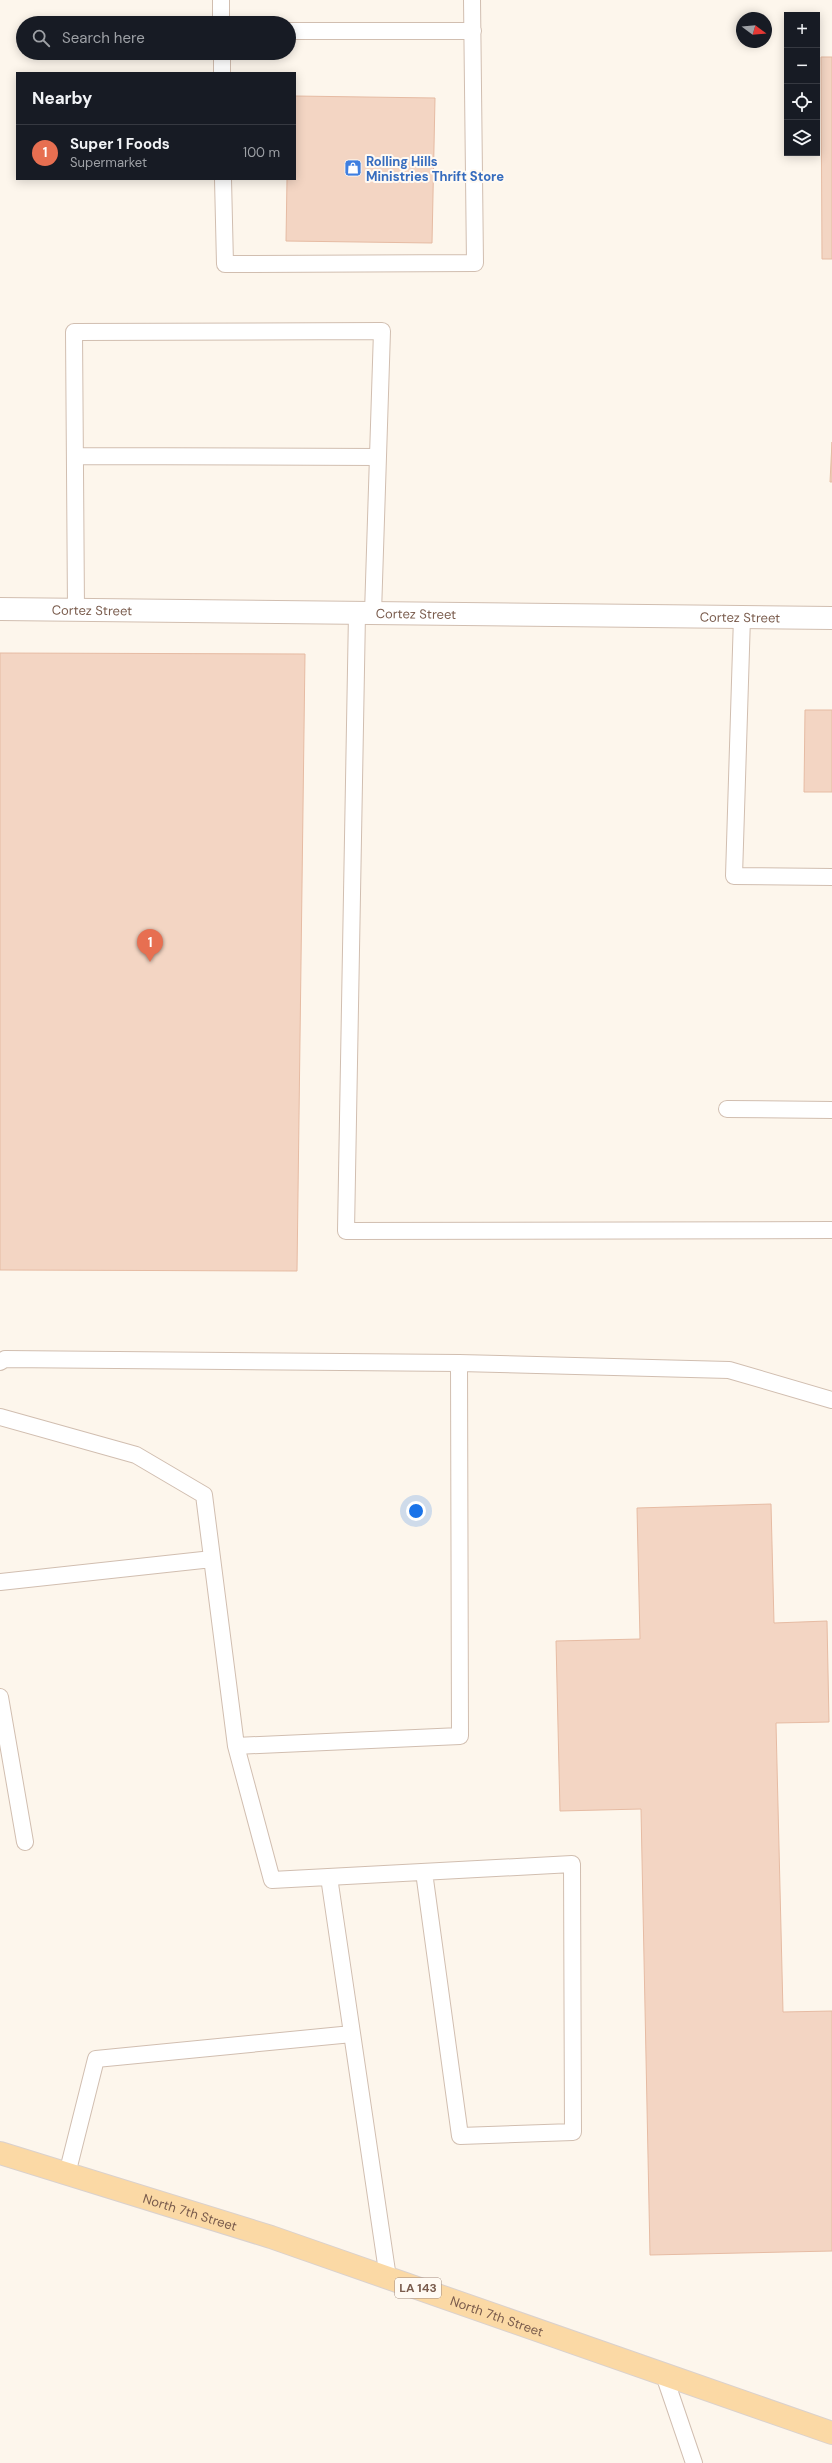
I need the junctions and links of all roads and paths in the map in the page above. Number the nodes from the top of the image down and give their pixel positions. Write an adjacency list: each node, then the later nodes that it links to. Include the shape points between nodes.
1 (221, 0): 3 (lane)
2 (472, 0): 5 (lane)
3 (221, 16)
4 (296, 31): 5 (lane)
5 (473, 31): 8 (lane, via 475,264 224,264)
6 (222, 60): 7 (lane)
7 (222, 72)
8 (223, 180)
9 (75, 456): 10 (lane); 10 (lane, via 74,332 382,331); 12 (lane)
10 (378, 457): 13 (lane)
11 (0, 608): 12 (street, Cortez Street)
12 (76, 609): 13 (street, Cortez Street)
13 (365, 613): 14 (street, Cortez Street); 19 (lane, via 346,1231)
14 (742, 617): 15 (street, Cortez Street); 16 (lane, via 734,876)
15 (832, 618)
16 (832, 878)
17 (727, 1109): 18 (lane)
18 (832, 1110)
19 (832, 1230)
20 (0, 1362): 21 (lane, via 5,1359)
21 (459, 1363): 22 (lane, via 729,1370); 27 (lane, via 460,1736)
22 (832, 1400)
23 (0, 1418): 24 (lane, via 136,1455 204,1495)
24 (212, 1559): 25 (lane); 27 (lane)
25 (0, 1582)
26 (0, 1697): 28 (lane)
27 (236, 1746): 30 (lane, via 272,1880)
28 (26, 1842)
29 (424, 1872): 29 (lane, via 572,1864 573,2132 460,2136); 30 (lane)
30 (329, 1876): 31 (lane)
31 (352, 2034): 33 (lane, via 96,2059); 34 (lane)
32 (0, 2153): 33 (main road, North 7th Street / LA 143)
33 (67, 2174): 34 (main road, North 7th Street / LA 143, via 271,2237)
34 (388, 2278): 35 (main road, North 7th Street / LA 143)
35 (664, 2375): 36 (main road, North 7th Street / LA 143); 37 (lane)
36 (832, 2433)
37 (694, 2463)

